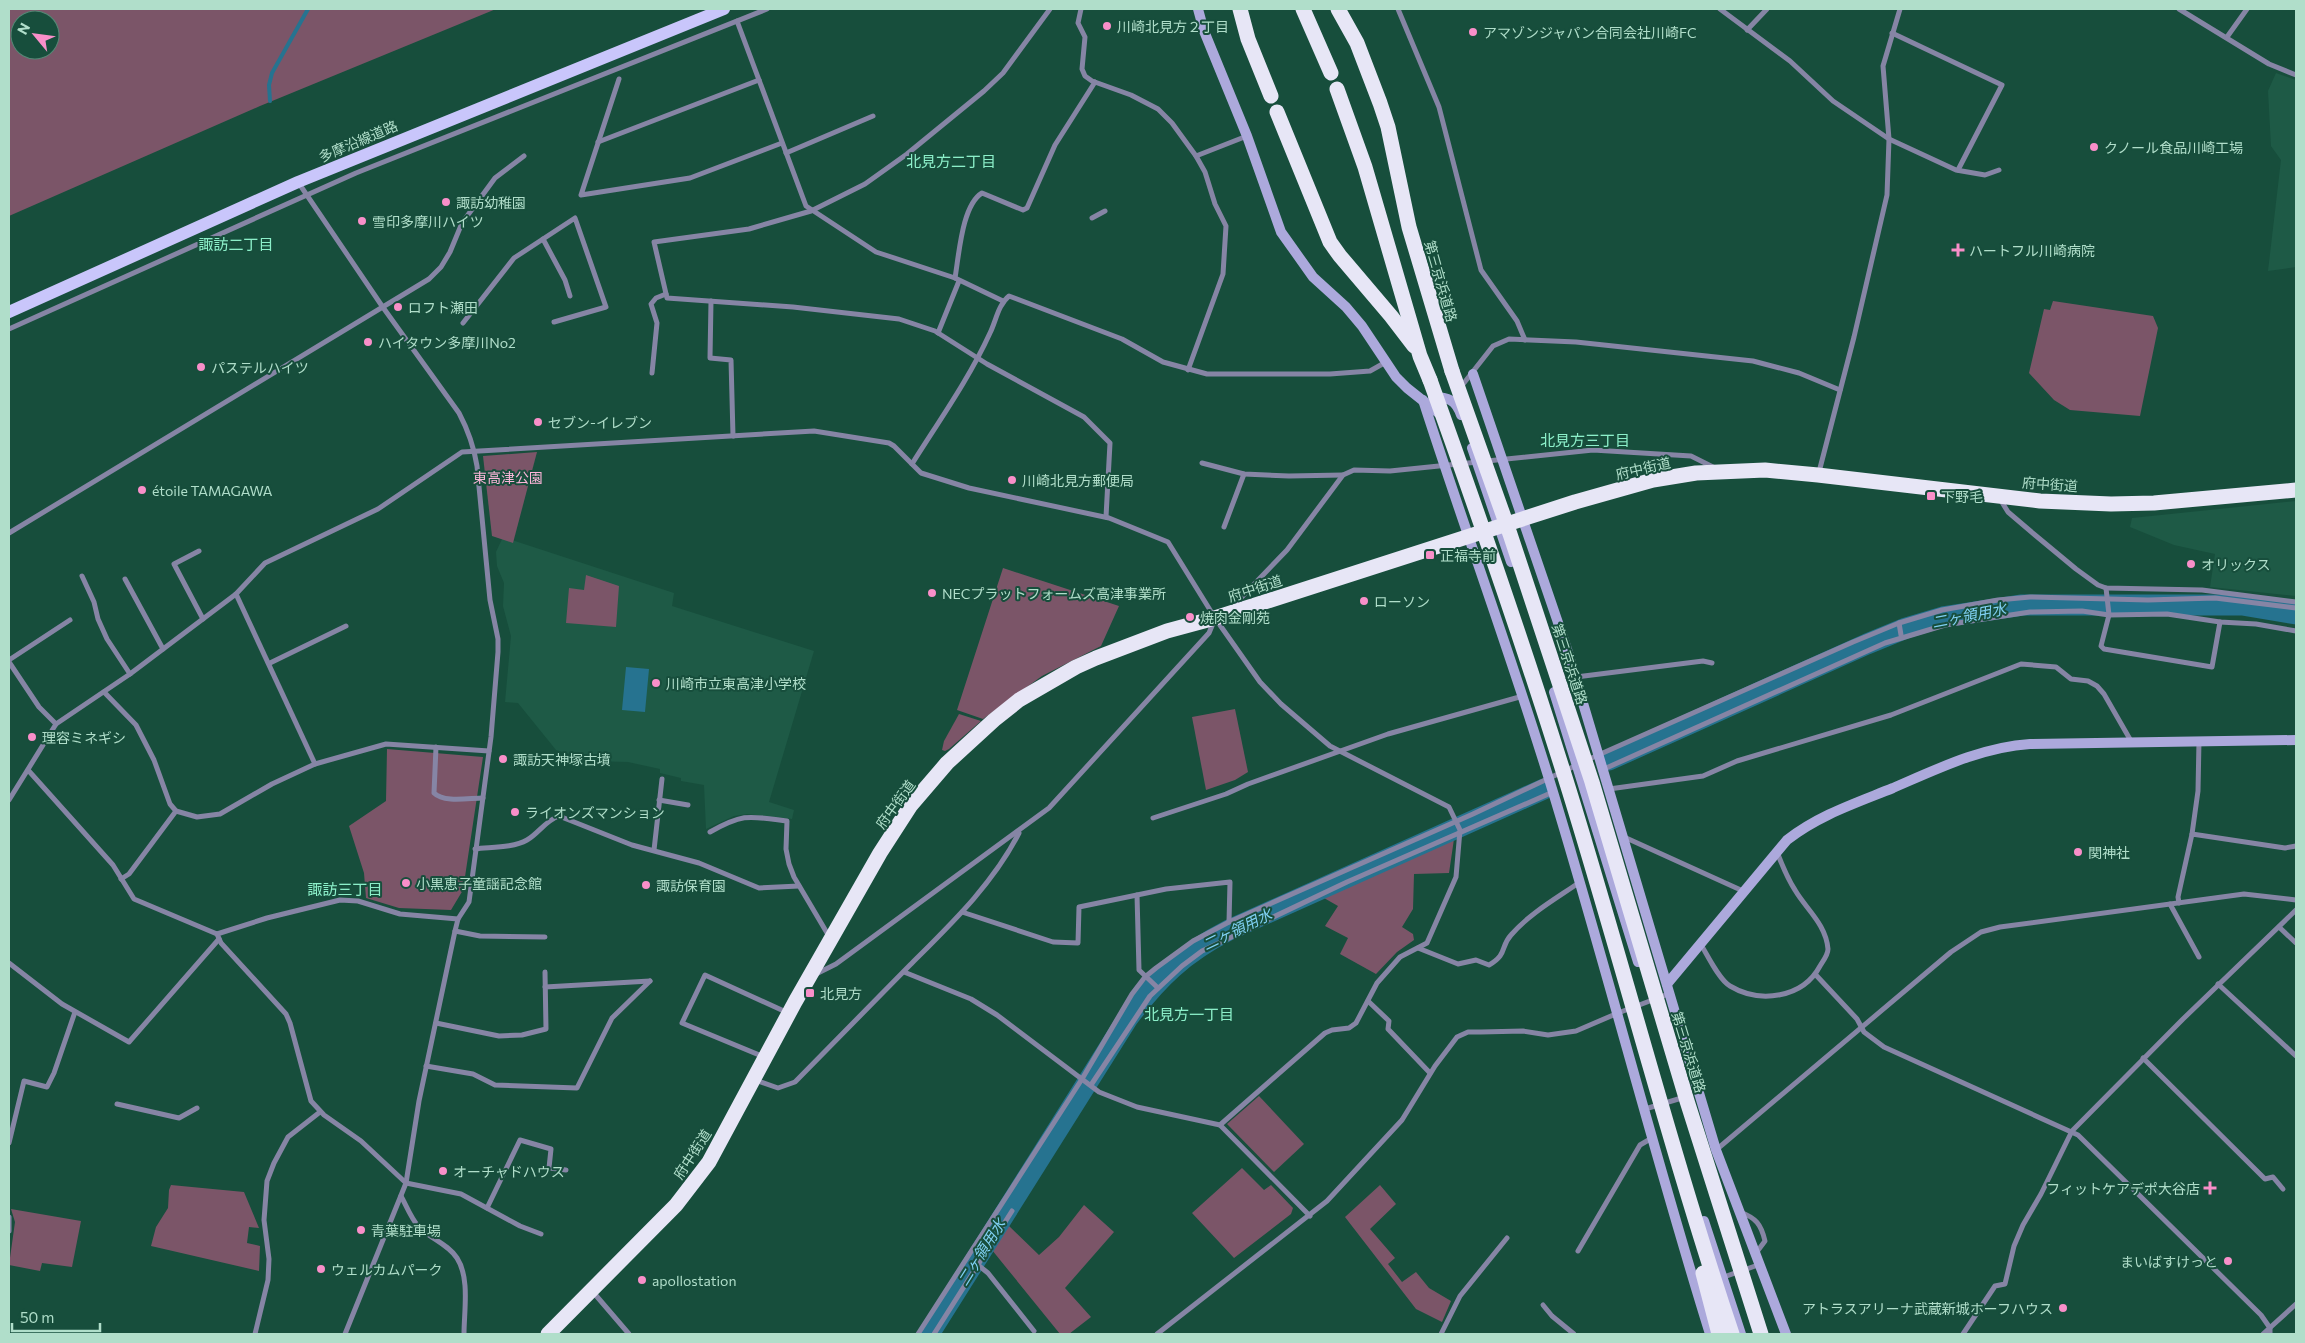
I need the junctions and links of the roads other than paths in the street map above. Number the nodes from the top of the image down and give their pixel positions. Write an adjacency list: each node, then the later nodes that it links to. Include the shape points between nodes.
1 (724, 9): 37 (main road, 多摩沿線道路)
2 (767, 9): 15 (street)
3 (1050, 9): 39 (street, via 1008,67 984,91 865,184)
4 (1081, 9): 23 (street, via 1078,23 1085,37 1082,69 1085,76)
5 (1198, 9): 28 (street)
6 (1240, 9): 25 (highway, via 1248,40)
7 (1304, 9): 19 (highway)
8 (1338, 9): 239 (highway, 第三京浜道路, bridge, via 1357,43 1382,111 1409,226 1452,371 1592,782)
9 (1398, 9): 54 (street, via 1439,107 1481,270 1517,321)
10 (1720, 9): 16 (street)
11 (1767, 9): 16 (street)
12 (1900, 9): 17 (street)
13 (2179, 9): 18 (street)
14 (2246, 9): 18 (street)
15 (736, 21): 22 (street); 38 (street)
16 (1747, 30): 29 (street, via 1790,61 1833,101)
17 (1892, 33): 29 (street, via 1883,66); 35 (street, via 2002,85)
18 (2227, 37): 20 (street, via 2269,64)
19 (1330, 73)
20 (2296, 75)
21 (619, 79): 30 (street)
22 (759, 80): 30 (street); 31 (street)
23 (1095, 82): 34 (street, via 1131,94 1158,109); 43 (street, via 1055,145 1027,208 1023,210 982,193 974,197 968,208)
24 (1337, 89): 55 (highway, via 1365,167)
25 (1271, 96)
26 (1277, 112): 55 (highway, via 1330,242 1392,316)
27 (873, 116): 32 (street)
28 (1246, 136): 34 (street); 57 (street, via 1281,232 1313,277 1346,307)
29 (1889, 139): 35 (street); 61 (street, via 1886,195)
30 (598, 142): 31 (street, via 581,195 690,178)
31 (782, 143): 32 (street)
32 (786, 153): 39 (street, via 802,200)
33 (524, 156): 48 (street, via 495,178 462,223 441,267 429,279)
34 (1196, 156): 58 (street, via 1226,226 1227,237 1219,289)
35 (1958, 170): 36 (street, via 1985,175)
36 (1999, 170)
37 (298, 182): 38 (street); 49 (main road, 多摩沿線道路)
38 (306, 195): 48 (street); 52 (street)
39 (811, 210): 43 (street, via 876,252); 44 (street, via 748,229 655,241)
40 (1104, 211): 41 (street)
41 (1092, 218)
42 (543, 239): 45 (street); 50 (street, via 575,218 606,307); 51 (street, via 514,258)
43 (957, 279): 47 (street); 53 (street)
44 (666, 294): 46 (street, via 667,298); 59 (street, via 651,304 657,323)
45 (570, 296)
46 (711, 301): 53 (street, via 899,319); 64 (street, via 710,358 731,360)
47 (1003, 301): 56 (street); 58 (street, via 1009,296 1058,313 1122,339 1163,362)
48 (382, 306): 65 (street, via 459,413); 82 (street)
49 (9, 312)
50 (554, 322)
51 (463, 324)
52 (9, 328)
53 (938, 333): 56 (street)
54 (1525, 340): 60 (street, via 1509,339 1493,346); 61 (street, via 1576,342 1754,361 1799,373)
55 (1420, 356): 205 (highway, bridge, via 1521,641 1569,791)
56 (978, 357): 69 (street); 78 (street, via 1084,417 1110,443)
57 (1387, 362): 58 (street, via 1370,371 1330,374 1207,374); 62 (street, via 1396,376)
58 (1188, 370)
59 (652, 373)
60 (1473, 374): 63 (street); 66 (street)
61 (1840, 390): 74 (street)
62 (1421, 398): 63 (street, via 1446,397); 70 (street, via 1449,421); 71 (street)
63 (1450, 400): 67 (street, via 1457,405)
64 (733, 436): 65 (street); 69 (street, via 814,431 888,443)
65 (474, 450): 88 (street, via 462,452 378,508 265,563); 115 (street, via 490,600 498,639)
66 (1502, 458): 67 (street); 72 (street, via 1593,450 1691,456); 79 (street)
67 (1476, 462): 70 (street); 81 (street)
68 (1202, 463): 73 (street)
69 (912, 464): 78 (street, via 921,473 969,488)
70 (1464, 464): 71 (street); 81 (street)
71 (1444, 466): 75 (street, via 1390,471 1354,470); 83 (street)
72 (1720, 470): 74 (highway, 府中街道); 79 (highway, 府中街道, via 1653,480)
73 (1244, 474): 75 (street); 80 (street)
74 (1818, 474): 77 (highway, 府中街道)
75 (1343, 476): 92 (street, via 1287,550 1237,602)
76 (2296, 490): 77 (highway, 府中街道, via 2154,503 2067,503)
77 (1998, 496): 87 (street, via 2008,512 2076,569)
78 (1106, 517): 94 (street, via 1168,542)
79 (1524, 519): 81 (highway, 府中街道); 107 (street)
80 (1224, 527)
81 (1494, 528): 83 (highway, 府中街道); 119 (street, via 1539,640); 122 (street)
82 (9, 533)
83 (1469, 537): 92 (highway, 府中街道); 109 (street)
84 (199, 551): 95 (street, via 174,564)
85 (82, 576): 106 (street, via 107,639)
86 (125, 579): 102 (street)
87 (2106, 588): 89 (street); 90 (street, via 2202,590)
88 (236, 594): 95 (street); 104 (street)
89 (2108, 599): 91 (street, via 2215,598); 93 (street); 98 (street, via 2030,597 1998,600 1942,610)
90 (2296, 602)
91 (2296, 608)
92 (1237, 611): 94 (highway, 府中街道)
93 (2108, 612): 97 (street, via 2167,614); 97 (street, via 2101,646 2104,649 2212,667); 120 (street, via 2030,612 1945,625 1902,638)
94 (1215, 618): 116 (street, via 1260,682 1281,704); 134 (street, via 1209,633 1065,792); 159 (highway, 府中街道, via 1167,631 1096,658 1045,684 994,720 947,763 911,805 880,853)
95 (203, 619): 102 (street)
96 (70, 620): 103 (street)
97 (2220, 622): 100 (street)
98 (1899, 625): 101 (street); 117 (street)
99 (346, 626): 104 (street)
100 (2296, 631)
101 (1901, 635)
102 (163, 649): 106 (street)
103 (9, 661): 110 (street, via 40,707)
104 (270, 663): 118 (street)
105 (1712, 663): 107 (street, via 1703,661)
106 (130, 674): 108 (street)
107 (1576, 677): 117 (street)
108 (104, 692): 110 (street); 131 (street, via 136,725)
109 (1524, 696): 116 (street, via 1388,734); 123 (street)
110 (56, 724): 121 (street)
111 (2296, 740): 113 (street)
112 (2131, 741): 113 (street); 125 (street, via 2097,686 2071,679 2056,667 2021,664 1891,715 1737,761 1703,776); 142 (street, via 2019,744 1971,756 1815,821)
113 (2199, 741): 137 (street, via 2198,791)
114 (436, 747): 115 (street); 118 (street, via 386,744); 127 (street, via 434,793 438,797 454,799)
115 (489, 751): 127 (street)
116 (1341, 752): 132 (street); 133 (street, via 1449,808)
117 (1599, 754): 119 (street); 120 (street)
118 (315, 764): 131 (street, via 220,814 198,818)
119 (1576, 765): 122 (street); 190 (street)
120 (1604, 769): 125 (street)
121 (28, 770): 128 (street); 143 (street, via 113,865)
122 (1565, 770): 123 (street); 191 (street)
123 (1549, 777): 126 (street); 133 (street)
124 (662, 778): 129 (street)
125 (1609, 789): 138 (street)
126 (1553, 792): 136 (street); 144 (street)
127 (482, 798): 140 (street)
128 (9, 800)
129 (659, 800): 130 (street); 141 (street)
130 (688, 805)
131 (176, 811): 143 (street, via 129,874)
132 (1153, 818)
133 (1457, 822): 136 (street); 154 (street)
134 (1020, 830): 152 (street, via 1001,863); 168 (street, via 836,964)
135 (710, 832): 145 (street, via 733,819 744,817 787,821 786,849)
136 (1460, 832): 162 (street, via 1456,877 1426,943); 173 (street, via 1218,943 1182,966)
137 (2192, 834): 139 (street, via 2285,848); 149 (street)
138 (1623, 837): 146 (street); 170 (street)
139 (2296, 846)
140 (475, 849): 141 (street, via 527,840 559,816 632,845); 153 (street, via 469,902)
141 (654, 850): 145 (street, via 700,863 760,888)
142 (1777, 851): 146 (street); 167 (street, via 1795,891 1819,923 1826,941 1828,952)
143 (121, 879): 157 (street, via 129,894 140,904)
144 (1580, 882): 162 (street, via 1543,907 1510,936 1500,959 1489,965 1476,960 1458,964); 177 (street)
145 (799, 886): 159 (street)
146 (1744, 891): 160 (street)
147 (1136, 895): 152 (street, via 1079,907 1078,943 1053,942); 154 (street, via 1230,882); 169 (street, via 1139,970)
148 (2296, 900): 149 (street, via 2244,894)
149 (2179, 903): 150 (street)
150 (2170, 904): 163 (street); 180 (street, via 1981,932 1951,952)
151 (2296, 910): 155 (street)
152 (962, 912): 166 (street)
153 (458, 919): 156 (street); 157 (street, via 400,914 358,901 340,900 276,916)
154 (1229, 922): 169 (street, via 1193,941)
155 (2278, 927): 161 (street); 171 (street)
156 (455, 931): 158 (street, via 480,936); 179 (street)
157 (218, 936): 176 (street, via 129,1042); 195 (street, via 286,1014 310,1101)
158 (545, 937)
159 (832, 940): 168 (highway, 府中街道)
160 (1699, 942): 167 (street, via 1728,986 1743,992 1765,997 1786,994); 170 (street)
161 (2296, 943)
162 (1418, 948): 175 (street, via 1400,957 1377,983)
163 (2199, 957)
164 (9, 963): 176 (street, via 49,996)
165 (545, 972): 172 (street)
166 (904, 972): 186 (street, via 971,1000 997,1015); 187 (street, via 795,1082 778,1088)
167 (1815, 974): 180 (street)
168 (811, 977): 178 (highway, 府中街道)
169 (1145, 977): 173 (street); 186 (street)
170 (1667, 984): 189 (street)
171 (2218, 984): 181 (street); 183 (street)
172 (546, 987): 179 (street, via 546,1029 499,1036); 184 (street, via 650,981 612,1018 577,1088 495,1085 473,1074)
173 (1158, 988): 188 (street, via 1138,1011)
174 (1674, 992): 177 (street)
175 (1368, 1001): 185 (street, via 1389,1021 1388,1029); 196 (street, via 1356,1023 1349,1028 1325,1033)
176 (75, 1012): 199 (street, via 47,1087 24,1080)
177 (1618, 1012): 185 (street, via 1576,1031 1548,1034 1468,1032 1457,1037); 194 (street)
178 (789, 1014): 182 (highway, 府中街道); 182 (street, via 705,975 682,1023)
179 (436, 1023): 184 (street)
180 (1862, 1027): 197 (street, via 1864,1032 1897,1054); 200 (street)
181 (2296, 1056)
182 (766, 1058): 187 (highway, 府中街道)
183 (2143, 1058): 197 (street); 203 (street, via 2266,1179 2272,1178)
184 (426, 1066): 202 (street)
185 (1430, 1074): 209 (street, via 1402,1120)
186 (1082, 1079): 188 (street); 230 (street)
187 (755, 1080): 220 (highway, 府中街道, via 709,1162 659,1222)
188 (1090, 1085): 196 (street, via 1110,1098 1138,1107)
189 (1699, 1093): 190 (street); 200 (street)
190 (1680, 1099): 191 (street); 217 (street)
191 (1668, 1103): 194 (street); 218 (street)
192 (117, 1104): 193 (street, via 179,1118)
193 (197, 1108)
194 (1645, 1109): 198 (street)
195 (320, 1112): 202 (street, via 361,1141); 225 (street, via 288,1137 267,1181 264,1220 268,1280)
196 (1220, 1125): 209 (street)
197 (2072, 1131): 223 (street, via 2255,1309); 241 (street, via 2023,1225 2005,1284 1995,1286)
198 (1653, 1138): 214 (street, via 1640,1145); 219 (street)
199 (9, 1143)
200 (1716, 1150): 208 (street)
201 (566, 1170): 206 (street, via 549,1168 551,1149 520,1140)
202 (406, 1183): 204 (street); 206 (street, via 461,1194)
203 (2283, 1189)
204 (401, 1196): 226 (street); 227 (street, via 418,1226 449,1248 458,1259 465,1286)
205 (1687, 1198): 236 (highway, bridge); 237 (highway, bridge)
206 (487, 1208): 212 (street)
207 (1012, 1211): 216 (street)
208 (1739, 1212): 215 (street); 215 (street, via 1752,1217 1762,1227 1765,1241)
209 (1310, 1216): 232 (street)
210 (9, 1217): 211 (street)
211 (9, 1231)
212 (542, 1234)
213 (1507, 1238): 233 (street, via 1460,1296)
214 (1578, 1251)
215 (1757, 1260): 217 (street); 240 (street)
216 (978, 1265): 224 (street); 231 (street)
217 (1737, 1272): 218 (street); 239 (street)
218 (1722, 1277): 219 (street); 238 (street)
219 (1695, 1286): 235 (street)
220 (591, 1290): 228 (highway, 府中街道); 229 (street)
221 (2296, 1304): 223 (street)
222 (1543, 1305): 234 (street)
223 (2270, 1328): 242 (street); 243 (street)
224 (1034, 1332)
225 (255, 1334)
226 (344, 1334)
227 (464, 1334)
228 (548, 1334)
229 (629, 1334)
230 (918, 1334)
231 (934, 1334)
232 (1157, 1334)
233 (1440, 1334)
234 (1574, 1334)
235 (1710, 1334)
236 (1719, 1334)
237 (1732, 1334)
238 (1741, 1334)
239 (1759, 1334)
240 (1786, 1334)
241 (1963, 1334)
242 (2263, 1334)
243 (2270, 1334)

